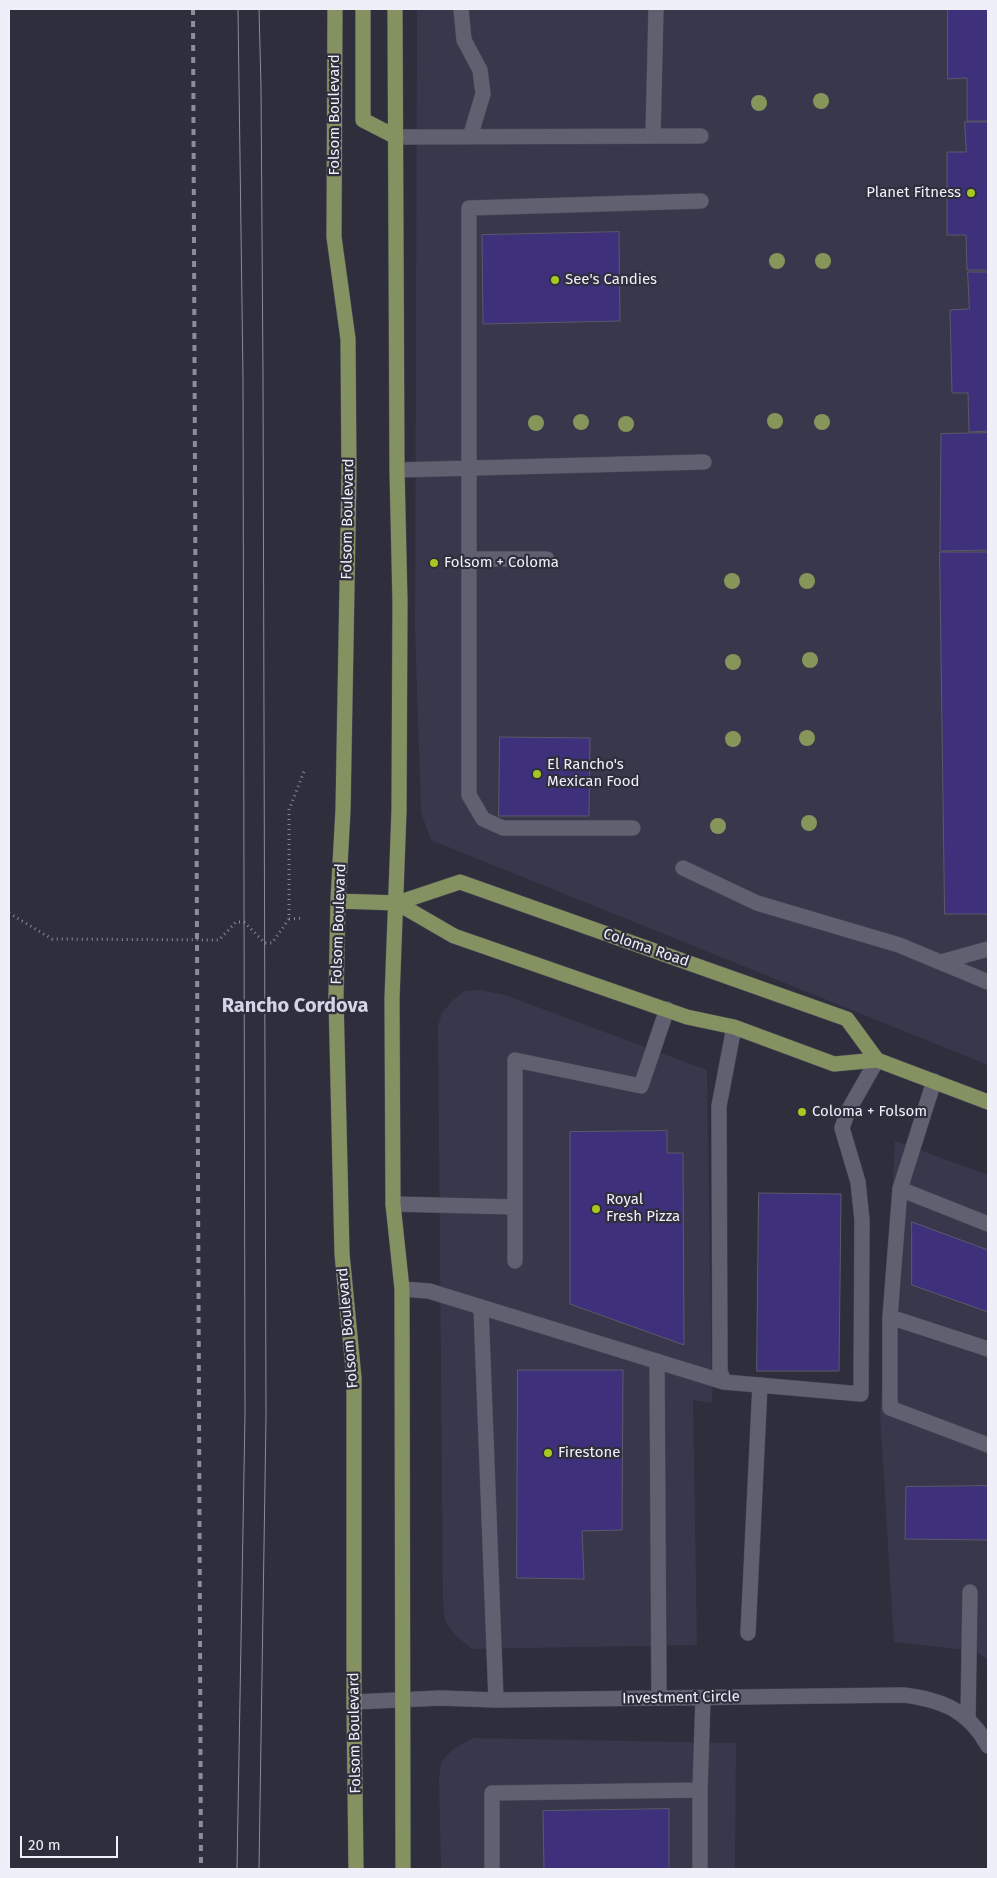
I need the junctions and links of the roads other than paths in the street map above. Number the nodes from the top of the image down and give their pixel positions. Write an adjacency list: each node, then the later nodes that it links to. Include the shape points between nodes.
1 (335, 9): 18 (main road, Folsom Boulevard, via 334,237 348,339 349,464 343,810)
2 (363, 9): 8 (main road, via 363,120)
3 (395, 9): 8 (main road)
4 (461, 9): 9 (street, via 464,40 480,70 483,94)
5 (655, 10): 6 (street)
6 (653, 136): 7 (street); 9 (street)
7 (701, 136)
8 (396, 137): 9 (street); 13 (main road)
9 (470, 137)
10 (701, 201): 12 (street, via 469,208)
11 (704, 462): 12 (street)
12 (468, 468): 13 (street); 14 (street)
13 (397, 470): 19 (main road, via 400,612)
14 (468, 559): 15 (street); 16 (street, via 469,795 483,819 503,828)
15 (547, 559)
16 (633, 828)
17 (683, 868): 21 (street, via 757,903 899,945)
18 (338, 901): 19 (main road, Coloma Road); 47 (main road, Folsom Boulevard, via 336,997 342,1254 354,1378)
19 (397, 904): 23 (main road, Coloma Road, via 454,936); 25 (main road, Coloma Road, via 460,882 847,1019); 29 (main road, via 392,999)
20 (988, 949): 21 (street)
21 (941, 962): 22 (street)
22 (988, 982)
23 (667, 1009): 24 (main road, Coloma Road, via 687,1017); 30 (street, via 641,1086 515,1060)
24 (734, 1027): 25 (main road, Coloma Road, via 834,1064); 38 (street, via 719,1106 720,1371)
25 (877, 1060): 26 (main road, Coloma Road); 39 (street, via 842,1128 858,1182 862,1220 861,1394)
26 (934, 1081): 27 (main road, Coloma Road); 28 (street)
27 (988, 1102)
28 (900, 1189): 31 (street); 35 (street)
29 (393, 1204): 30 (street); 33 (main road)
30 (515, 1207): 32 (street)
31 (988, 1224)
32 (516, 1262)
33 (402, 1289): 34 (street, via 429,1291); 45 (main road)
34 (481, 1307): 37 (street); 46 (street)
35 (890, 1317): 36 (street); 40 (street, via 890,1408)
36 (988, 1349)
37 (657, 1362): 38 (street); 43 (street)
38 (724, 1382): 39 (street)
39 (760, 1386): 42 (street)
40 (988, 1445)
41 (970, 1592): 48 (street)
42 (748, 1632)
43 (659, 1698): 44 (street, Investment Circle); 46 (street, Investment Circle)
44 (703, 1698): 48 (street, Investment Circle, via 904,1695 927,1698 949,1706); 50 (street)
45 (402, 1699): 46 (street, Investment Circle); 47 (street, Investment Circle); 52 (main road)
46 (496, 1700)
47 (354, 1702): 51 (main road, Folsom Boulevard)
48 (968, 1719): 49 (street, Investment Circle)
49 (988, 1746)
50 (700, 1790): 53 (street, via 492,1793); 54 (street)
51 (356, 1869)
52 (403, 1869)
53 (492, 1869)
54 (700, 1869)

